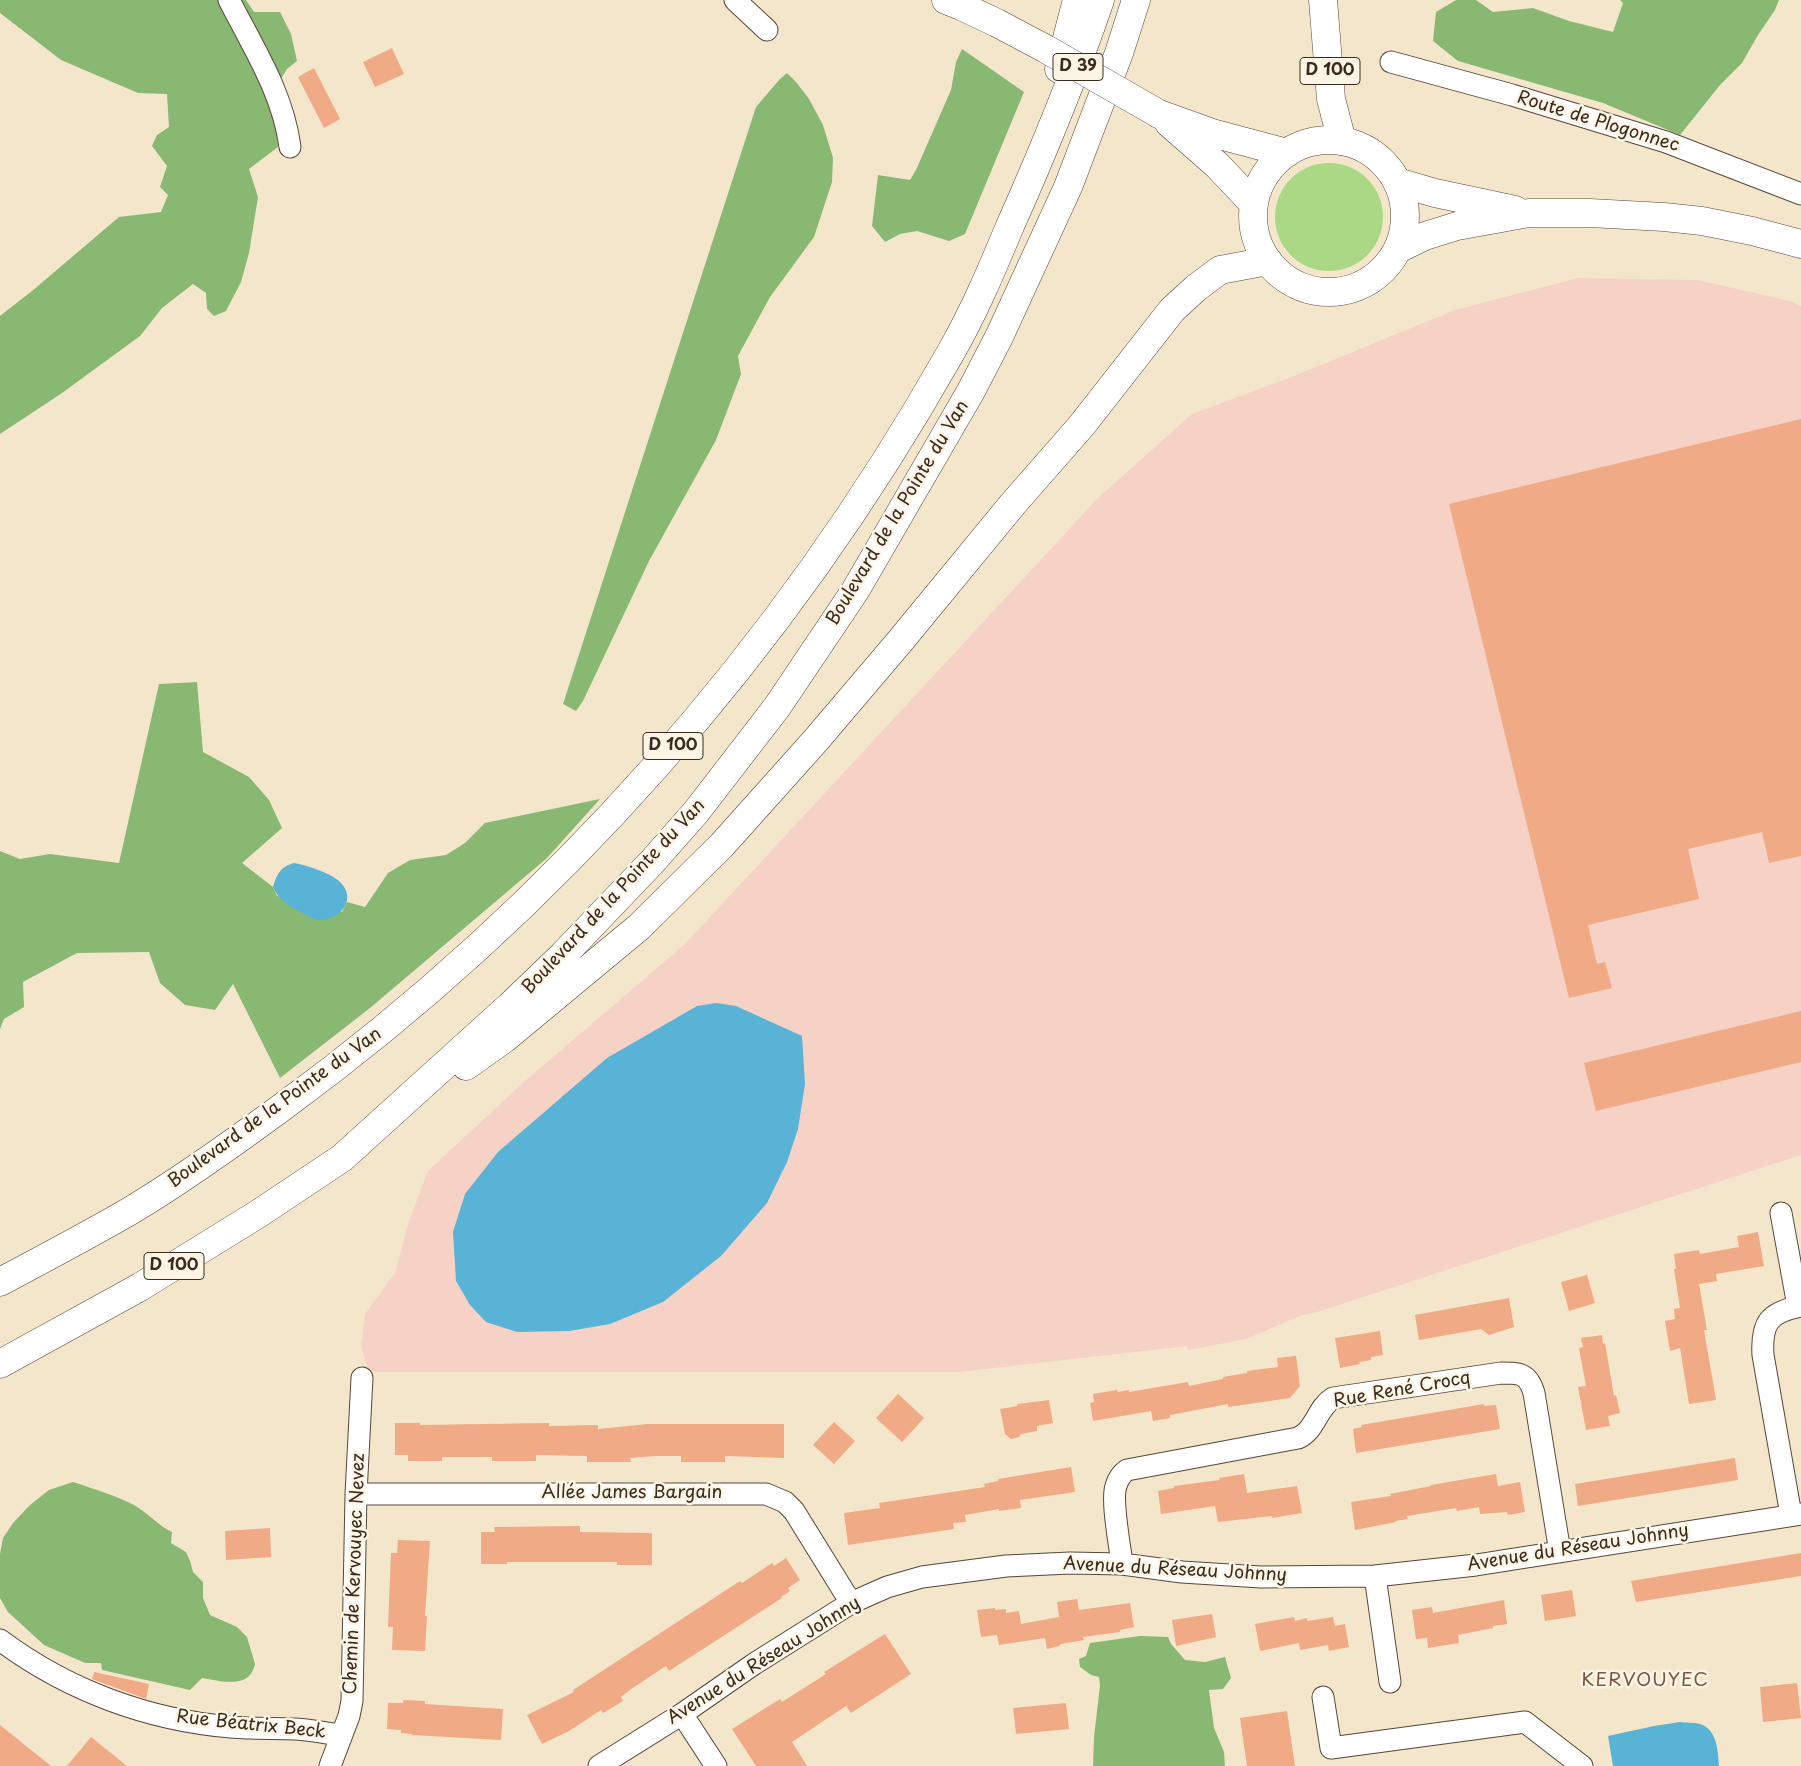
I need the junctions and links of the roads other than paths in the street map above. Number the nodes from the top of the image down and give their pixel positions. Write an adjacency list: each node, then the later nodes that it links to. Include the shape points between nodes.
1 (229, 0): 12 (street, via 276,92)
2 (735, 0): 8 (street)
3 (1077, 0): 14 (main road, D 100)
4 (1100, 0): 14 (main road, Boulevard de la Pointe du Van / D 100)
5 (1136, 0): 22 (main road, Boulevard de la Pointe du Van / D 100, via 1068,186 999,337 855,591 777,707 696,812 563,956)
6 (1323, 0): 11 (main road, D 100, via 1331,99)
7 (954, 2): 10 (main road, D 39, bridge, via 1046,49)
8 (767, 30)
9 (1391, 62): 16 (street, Route de Plogonnec, via 1666,142)
10 (1159, 114): 13 (main road, D 39); 17 (main road, D 39, via 1217,165)
11 (1342, 141): 13 (main road, via 1305,144); 15 (main road, via 1366,150 1384,163)
12 (290, 147)
13 (1287, 153): 17 (main road, via 1271,166 1260,184)
14 (1031, 179): 24 (main road, Boulevard de la Pointe du Van / D 100, via 984,288 952,351 837,537 647,778 512,916 454,970 306,1090 140,1205)
15 (1397, 182): 18 (main road); 20 (main road, via 1404,204 1404,226)
16 (1801, 194)
17 (1254, 204): 21 (main road, via 1253,224 1258,243)
18 (1529, 213): 19 (main road, via 1683,219 1752,231); 20 (main road, via 1457,226)
19 (1801, 244)
20 (1398, 248): 21 (main road, via 1386,266 1371,279 1353,288 1333,292 1296,284)
21 (1268, 261): 22 (main road, via 1220,270 1172,310 1082,425 816,740 688,880 639,927 504,1039 449,1076)
22 (342, 1158): 26 (main road, Boulevard de la Pointe du Van / D 100, via 140,1287)
23 (1781, 1213): 25 (street)
24 (0, 1282)
25 (1800, 1306): 29 (street, via 1775,1314 1763,1331 1762,1340)
26 (0, 1364)
27 (362, 1378): 28 (street, Chemin de Kervouyec Nevez)
28 (356, 1494): 33 (street, Allée James Bargain, via 766,1494 785,1502 794,1511); 38 (street, Chemin de Kervouyec Nevez, via 352,1701)
29 (1796, 1514): 30 (street, Avenue du Réseau Johnny)
30 (1560, 1552): 31 (street, Rue René Crocq, via 1531,1382 1525,1376 1501,1373 1333,1398 1326,1402 1307,1432 1298,1438 1127,1470 1119,1477 1114,1499); 32 (street, Avenue du Réseau Johnny)
31 (1122, 1564): 32 (street, Avenue du Réseau Johnny, via 1261,1577); 33 (street, Avenue du Réseau Johnny, via 1050,1563 944,1573 900,1582)
32 (1375, 1576): 35 (street)
33 (852, 1604): 37 (street, Avenue du Réseau Johnny, via 754,1664)
34 (0, 1640): 38 (street, Rue Béatrix Beck, via 67,1682 140,1710 230,1727 297,1729)
35 (1390, 1682)
36 (1323, 1697): 42 (street, via 1331,1748 1525,1722)
37 (682, 1714): 40 (street, Avenue du Réseau Johnny); 41 (street)
38 (341, 1735): 39 (street, Chemin de Kervouyec Nevez)
39 (330, 1766)
40 (599, 1766)
41 (716, 1766)
42 (1582, 1766)

